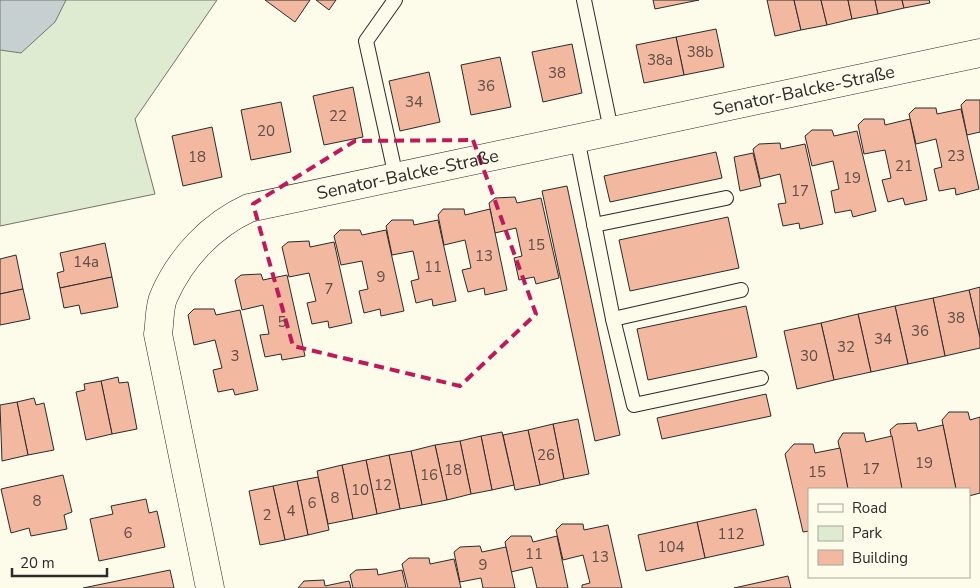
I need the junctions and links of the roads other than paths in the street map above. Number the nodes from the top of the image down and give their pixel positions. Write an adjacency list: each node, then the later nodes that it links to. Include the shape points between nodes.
1 (395, 0): 6 (lane, via 366,41)
2 (584, 0): 4 (lane)
3 (980, 53): 4 (street, Senator-Balcke-Straße)
4 (611, 130): 5 (street, Senator-Balcke-Straße)
5 (576, 138): 6 (street, Senator-Balcke-Straße); 8 (lane)
6 (396, 176): 12 (street, Senator-Balcke-Straße, via 250,208 227,218 190,254 163,297 158,334)
7 (726, 198): 8 (lane)
8 (594, 225): 10 (lane)
9 (741, 290): 10 (lane)
10 (613, 319): 11 (lane, via 634,405)
11 (761, 378)
12 (210, 588)

